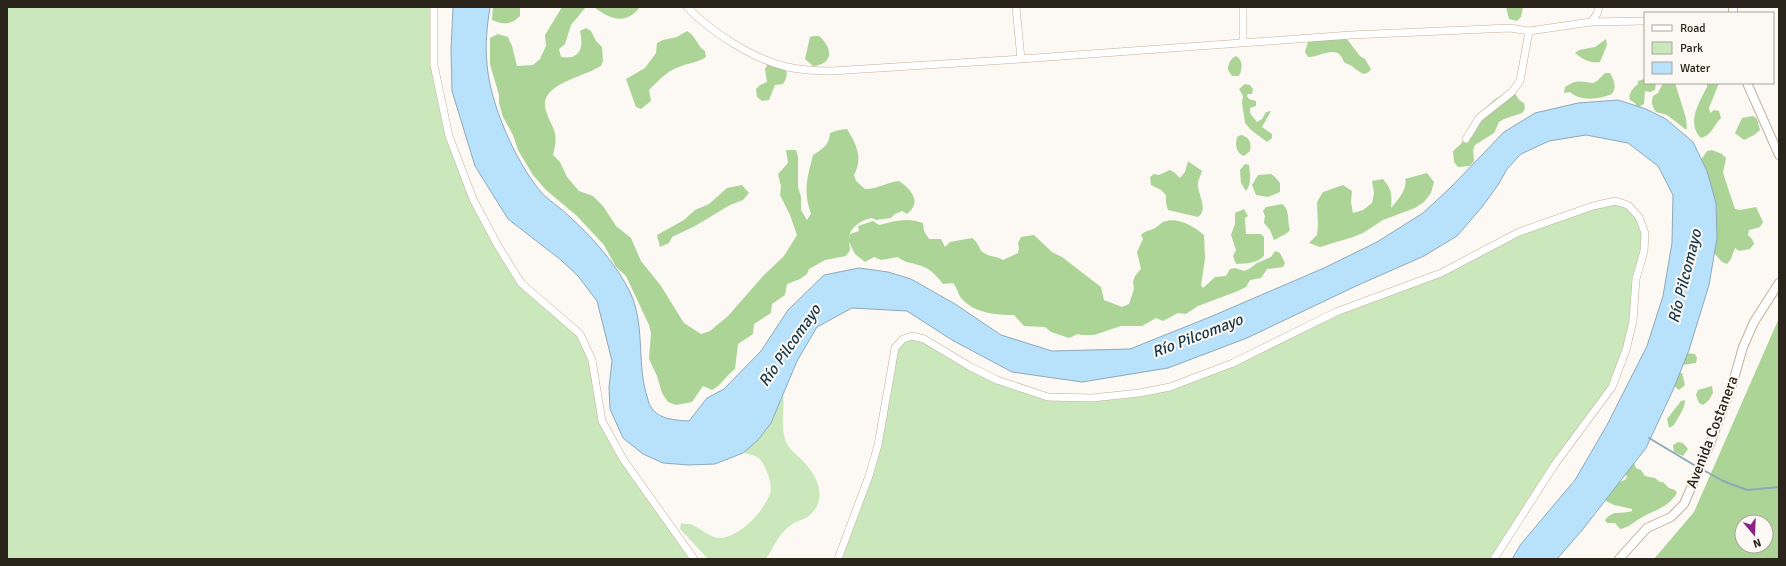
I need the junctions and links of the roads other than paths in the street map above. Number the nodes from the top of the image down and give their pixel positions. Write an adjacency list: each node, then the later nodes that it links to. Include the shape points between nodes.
1 (434, 7): 15 (street, via 434,65 449,136 473,199 521,283 580,334 592,360 602,421 623,459)
2 (687, 7): 10 (street, via 748,52 772,62 807,70 831,71)
3 (1016, 7): 10 (street)
4 (1243, 7): 9 (street)
5 (1599, 7): 7 (street)
6 (1644, 21): 7 (street)
7 (1591, 22): 8 (street)
8 (1530, 31): 9 (street, via 1510,28 1351,34); 12 (street, via 1520,81 1512,92 1479,118)
9 (1243, 42): 10 (street)
10 (1021, 59)
11 (1747, 84): 13 (street)
12 (1466, 139)
13 (1779, 155)
14 (1779, 283): 18 (street, Avenida Costanera, via 1754,322 1743,346 1733,382 1710,444 1684,504 1671,517 1647,528)
15 (694, 559)
16 (838, 559): 17 (street, via 870,476 895,348 903,339 912,336 924,339 997,380 1048,397 1092,398 1139,393 1170,387 1233,363 1336,312 1441,273 1519,232 1593,206 1615,201 1628,205 1639,217 1645,233 1644,251 1636,279 1633,321 1626,350 1612,387 1555,464)
17 (1494, 559)
18 (1619, 559)

